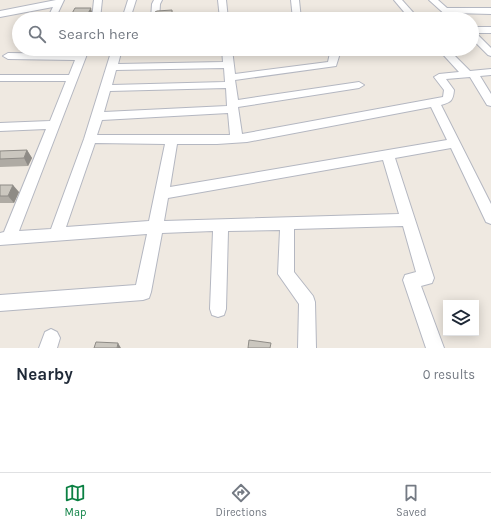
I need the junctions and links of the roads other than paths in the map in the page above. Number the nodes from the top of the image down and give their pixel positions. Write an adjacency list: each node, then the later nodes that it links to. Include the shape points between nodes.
1 (98, 0): 12 (street)
2 (132, 0): 13 (street)
3 (158, 0): 14 (street)
4 (222, 0): 15 (street)
5 (295, 0): 16 (street)
6 (398, 0): 17 (street)
7 (433, 0): 9 (street)
8 (60, 2): 11 (street); 18 (street)
9 (445, 10): 10 (street)
10 (491, 11)
11 (55, 12)
12 (97, 12)
13 (128, 12)
14 (155, 12)
15 (223, 12)
16 (297, 12)
17 (409, 12)
18 (0, 14)
19 (479, 30): 20 (street)
20 (491, 30)
21 (479, 41): 22 (street)
22 (491, 53)
23 (8, 56): 24 (street)
24 (12, 56)
25 (82, 56): 35 (street)
26 (115, 56): 31 (street)
27 (228, 56): 30 (street)
28 (334, 56): 36 (street, via 332,64)
29 (451, 56): 33 (street)
30 (229, 64): 31 (street); 36 (street)
31 (112, 67): 38 (street)
32 (491, 72): 33 (street)
33 (470, 74): 39 (street); 40 (street, via 439,76 449,90 448,100)
34 (0, 78): 35 (street)
35 (73, 78): 43 (street)
36 (231, 81): 38 (street); 41 (street)
37 (359, 85): 41 (street)
38 (105, 88): 42 (street)
39 (491, 102)
40 (435, 103): 45 (street); 48 (street)
41 (233, 107): 42 (street); 45 (street)
42 (97, 116): 46 (street)
43 (54, 125): 44 (street); 49 (street)
44 (0, 127)
45 (236, 138): 47 (street)
46 (90, 139): 47 (street); 58 (street)
47 (172, 139): 52 (street)
48 (454, 143): 50 (street); 53 (street)
49 (42, 155): 51 (street); 59 (street)
50 (388, 155): 52 (street); 54 (street)
51 (28, 156)
52 (162, 194): 57 (street)
53 (491, 218)
54 (408, 220): 55 (street); 63 (street, via 426,278 411,280)
55 (287, 224): 56 (street); 62 (street, via 286,274 307,302)
56 (221, 225): 57 (street); 61 (street)
57 (156, 227): 58 (street); 60 (street, via 143,292)
58 (56, 234): 59 (street)
59 (4, 238)
60 (0, 304)
61 (218, 309)
62 (307, 348)
63 (435, 348)

